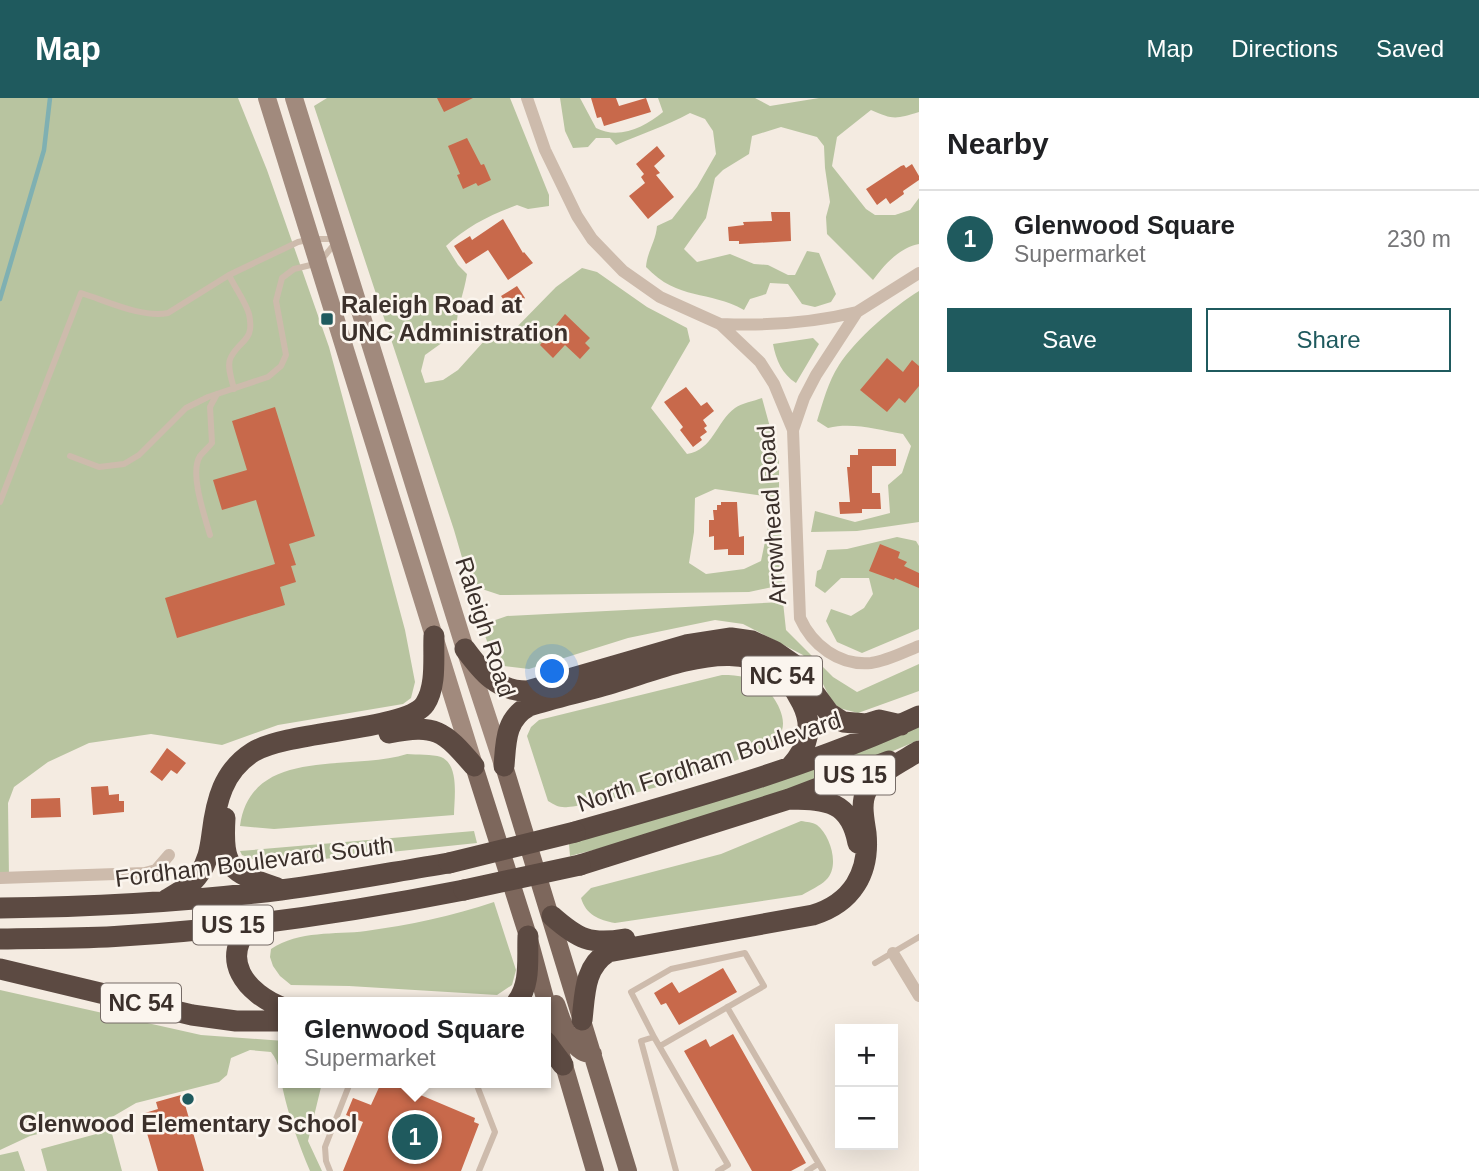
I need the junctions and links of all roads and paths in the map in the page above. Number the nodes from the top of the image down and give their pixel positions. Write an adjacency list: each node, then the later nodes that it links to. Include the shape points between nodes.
1 (267, 98): 4 (main road, Raleigh Road)
2 (294, 98): 5 (main road, Raleigh Road)
3 (527, 98): 10 (street, Arrowhead Road, via 545,150 592,239 623,271 660,297)
4 (312, 239): 5 (lane); 6 (main road, Raleigh Road); 8 (lane)
5 (339, 239): 6 (lane); 19 (main road, Raleigh Road)
6 (319, 263): 11 (lane, via 282,278 276,301 286,355 281,366 268,377); 17 (main road, Raleigh Road)
7 (919, 273): 9 (street)
8 (229, 275): 11 (lane, via 246,307 250,326 247,338 230,357); 15 (lane, via 159,315 81,293)
9 (858, 312): 10 (street, via 806,322); 13 (street, via 816,375)
10 (720, 324): 13 (street, Arrowhead Road, via 760,362)
11 (234, 388): 12 (lane)
12 (217, 394): 14 (lane, via 186,408 124,464 99,467); 16 (lane, via 210,407 212,443 199,457 196,470)
13 (793, 430): 18 (street, Arrowhead Road, via 800,618 806,632 826,652 873,663)
14 (70, 456)
15 (0, 502)
16 (210, 535)
17 (434, 636): 22 (main road, Raleigh Road); 30 (highway, via 431,688 426,704 417,712 271,744 237,765 218,799 204,868 187,887)
18 (919, 646)
19 (465, 649): 20 (highway, via 491,680 527,691 697,643 731,638 752,641 793,664 829,713 843,722); 23 (main road, Raleigh Road)
20 (910, 720): 24 (highway, North Fordham Boulevard / US 15)
21 (919, 750): 25 (highway, US 15); 45 (highway, via 867,790 863,812 866,859 857,885 846,898 813,915 608,952 590,972)
22 (474, 766): 29 (highway, via 444,736 418,728 285,753 257,765 230,797 225,853 237,872); 34 (main road, Raleigh Road)
23 (504, 766): 24 (highway, NC 54, via 508,729 528,706 720,654 760,661 779,673 798,695 809,729 805,748); 32 (main road, Raleigh Road / NC 54)
24 (791, 766): 26 (highway, North Fordham Boulevard / US 15, bridge, via 709,794)
25 (789, 799): 32 (highway, via 822,800 837,806 857,837 851,875 842,887 817,902 605,942 585,940); 33 (highway, US 15, bridge, via 580,865 351,911)
26 (512, 847): 29 (highway, Fordham Boulevard South / US 15, bridge, via 449,863)
27 (169, 856): 28 (street, via 145,873)
28 (0, 878)
29 (282, 890): 30 (highway, Fordham Boulevard South / US 15)
30 (161, 903): 31 (highway, Fordham Boulevard South / US 15)
31 (0, 908)
32 (552, 916): 45 (main road, Raleigh Road / NC 54)
33 (253, 923): 36 (highway, US 15, via 122,936); 43 (highway, via 239,944 237,964 253,992)
34 (528, 936): 41 (highway, via 527,980); 42 (main road, Raleigh Road); 51 (main road, via 572,1042 582,1053)
35 (919, 937): 37 (lane)
36 (0, 939)
37 (892, 953): 38 (lane); 40 (street)
38 (875, 964)
39 (0, 969): 46 (highway, NC 54, via 192,1015)
40 (919, 996)
41 (520, 997)
42 (544, 997)
43 (278, 1006)
44 (727, 1007): 48 (lane, via 764,986 745,953 671,969 631,992); 49 (lane); 55 (lane)
45 (582, 1020): 51 (main road, Raleigh Road / NC 54)
46 (278, 1021)
47 (551, 1021): 52 (main road, Raleigh Road)
48 (654, 1037): 49 (lane); 60 (lane, via 641,1041)
49 (660, 1046): 61 (lane, via 728,1165)
50 (551, 1049): 52 (highway)
51 (593, 1055): 59 (main road, Raleigh Road / NC 54)
52 (563, 1065): 58 (main road, Raleigh Road)
53 (348, 1088): 56 (lane, via 324,1147)
54 (479, 1088): 57 (lane, via 495,1132)
55 (820, 1167): 62 (lane)
56 (330, 1171)
57 (479, 1171)
58 (595, 1171)
59 (628, 1171)
60 (676, 1171)
61 (718, 1171)
62 (807, 1171)

